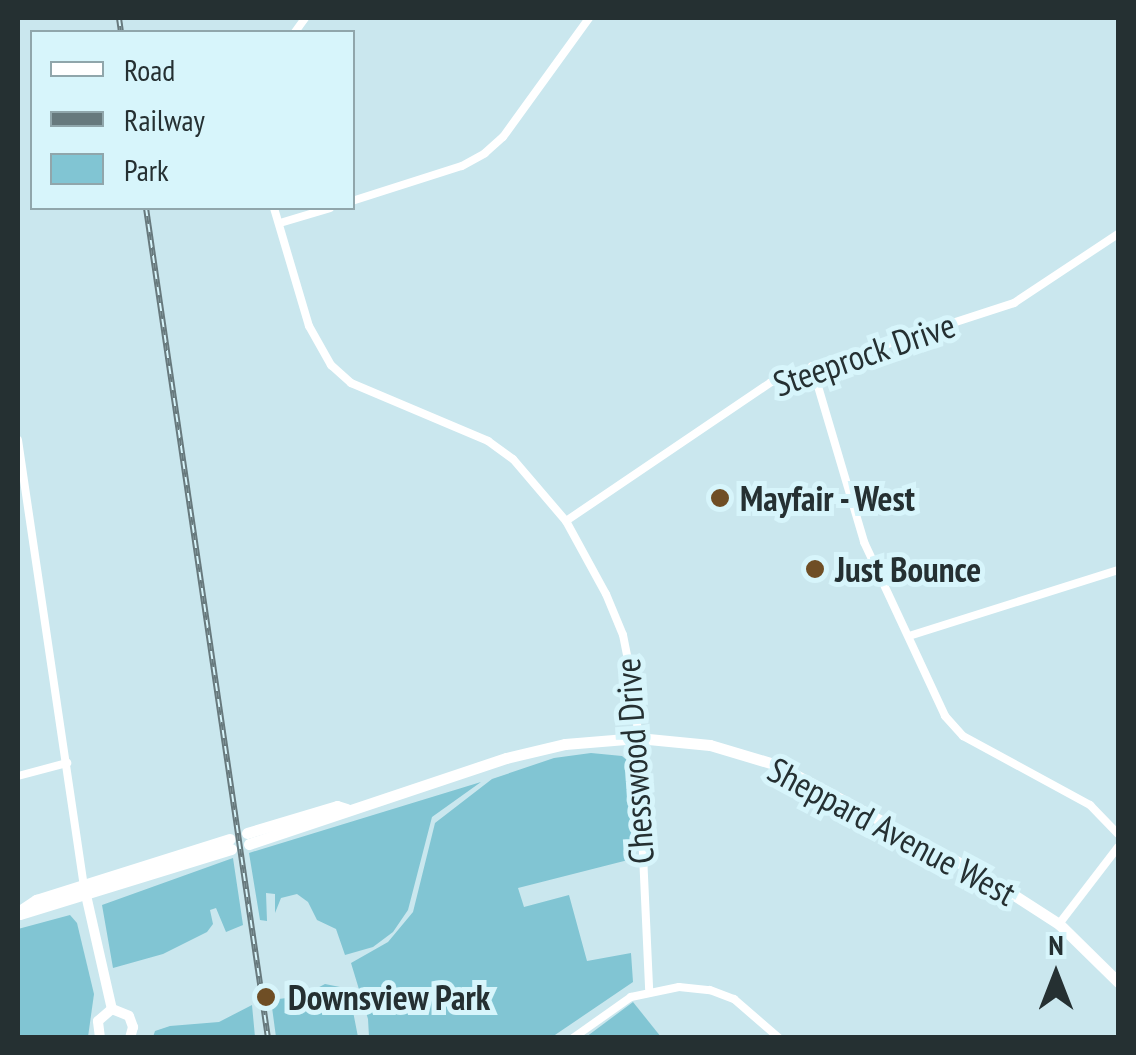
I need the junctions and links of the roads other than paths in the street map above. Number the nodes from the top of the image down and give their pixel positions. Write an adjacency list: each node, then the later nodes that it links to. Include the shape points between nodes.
1 (589, 18): 2 (street, via 484,154)
2 (355, 199)
3 (275, 210): 5 (street, Chesswood Drive)
4 (324, 210): 5 (street)
5 (280, 224): 9 (street, Chesswood Drive, via 309,326 331,366 351,383 494,444)
6 (1118, 234): 7 (street, Steeprock Drive, via 1014,303)
7 (812, 366): 9 (street, Steeprock Drive, via 760,388); 13 (street, via 864,542)
8 (18, 440): 10 (street)
9 (566, 521): 14 (street, Chesswood Drive, via 623,635)
10 (32, 530): 11 (street); 15 (street)
11 (20, 532)
12 (1118, 570): 13 (street)
13 (909, 636): 17 (street, via 955,730 1090,805)
14 (638, 738): 18 (main road, Sheppard Avenue West, via 506,758); 23 (main road, Sheppard Avenue West, via 710,745 777,765); 25 (street, Chesswood Drive)
15 (67, 763): 16 (street); 21 (street)
16 (18, 776)
17 (1118, 834)
18 (248, 838)
19 (230, 844): 21 (main road)
20 (1118, 848): 23 (street)
21 (85, 890): 22 (main road); 26 (street)
22 (18, 913)
23 (1059, 924): 24 (main road, Sheppard Avenue West)
24 (1118, 982)
25 (649, 992): 29 (street, via 615,1006); 30 (street, via 680,987 719,993)
26 (112, 1009): 27 (street, via 98,1021); 28 (street, via 129,1016)
27 (100, 1038)
28 (130, 1038)
29 (573, 1038)
30 (780, 1038)

